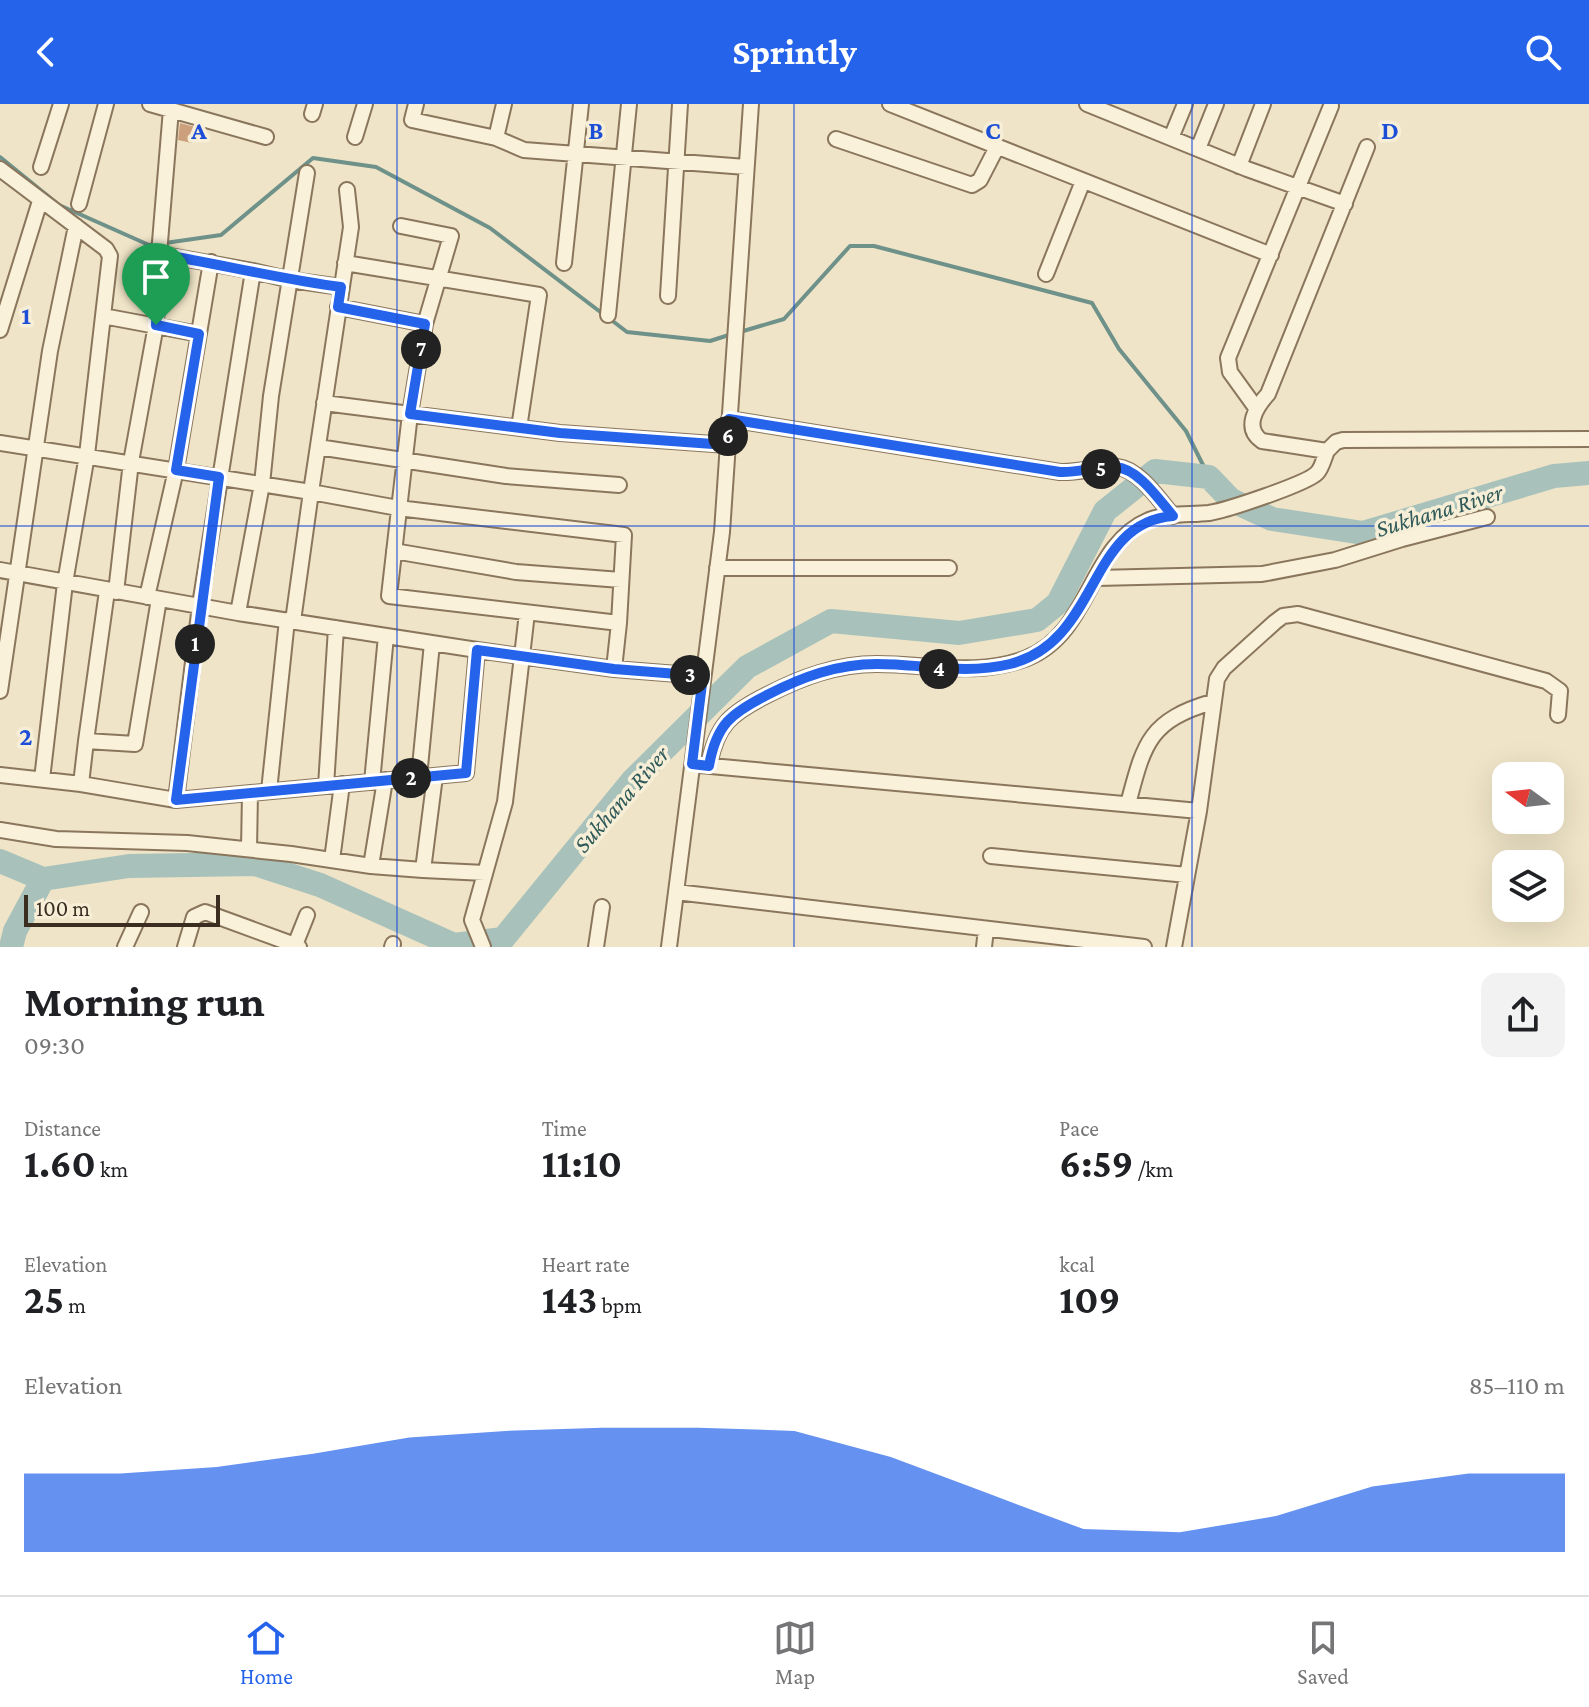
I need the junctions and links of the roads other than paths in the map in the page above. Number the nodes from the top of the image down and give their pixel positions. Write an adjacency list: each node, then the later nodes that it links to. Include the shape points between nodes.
1 (61, 104): 33 (street)
2 (106, 104): 41 (street)
3 (150, 104): 18 (street)
4 (207, 104): 20 (street)
5 (365, 104): 22 (street)
6 (416, 104): 23 (street, via 412,120)
7 (504, 104): 23 (street)
8 (581, 104): 29 (street)
9 (629, 104): 30 (street)
10 (680, 104): 31 (street)
11 (751, 104): 34 (street)
12 (890, 104): 26 (street)
13 (1087, 104): 19 (street)
14 (1185, 104): 24 (street)
15 (1216, 104): 28 (street)
16 (1263, 104): 32 (street)
17 (1331, 106): 38 (street)
18 (171, 109): 20 (street); 45 (street)
19 (1121, 111): 24 (street)
20 (203, 119): 21 (street)
21 (266, 137)
22 (355, 137)
23 (496, 138): 29 (street, via 524,150)
24 (1171, 138): 28 (street)
25 (836, 139): 26 (street, via 972,185)
26 (997, 147): 37 (street)
27 (1367, 147): 42 (street)
28 (1198, 149): 32 (street)
29 (578, 154): 30 (street); 49 (street)
30 (625, 158): 31 (street); 57 (street)
31 (676, 161): 34 (street); 55 (street)
32 (1239, 166): 38 (street)
33 (41, 167)
34 (746, 167): 66 (street)
35 (1, 172): 40 (street)
36 (307, 173): 52 (street)
37 (1083, 181): 46 (street); 51 (street)
38 (1299, 187): 42 (street); 46 (street)
39 (347, 190): 48 (street, via 351,227)
40 (40, 201): 43 (street); 61 (street)
41 (79, 204)
42 (1345, 204): 64 (street, via 1268,394)
43 (76, 226): 58 (street, via 110,256); 72 (street, via 50,351)
44 (401, 226): 53 (street, via 451,236)
45 (159, 254): 47 (street); 60 (street)
46 (1271, 255): 64 (street, via 1228,358 1230,372)
47 (211, 262): 50 (street); 62 (street)
48 (345, 263): 53 (street); 54 (street)
49 (564, 263)
50 (253, 271): 52 (street); 78 (street)
51 (1046, 274)
52 (291, 280): 54 (street); 79 (street)
53 (437, 280): 59 (street); 67 (street, via 539,295)
54 (341, 287): 56 (street)
55 (668, 296)
56 (338, 307): 59 (street); 63 (street)
57 (608, 315)
58 (103, 316): 60 (street); 74 (street)
59 (425, 324): 65 (street)
60 (156, 325): 62 (street); 76 (street)
61 (0, 330)
62 (199, 334): 77 (street)
63 (324, 403): 65 (street); 71 (street)
64 (1256, 408): 73 (street, via 1252,428 1262,441)
65 (410, 414): 67 (street); 75 (street)
66 (729, 419): 70 (street); 83 (street, via 1060,472 1124,469)
67 (519, 428): 70 (street)
68 (1589, 439): 73 (street, via 1343,440)
69 (0, 443): 72 (street)
70 (727, 445): 86 (street)
71 (318, 447): 75 (street); 81 (street)
72 (38, 448): 74 (street); 89 (street)
73 (1327, 451): 83 (street, via 1320,469 1308,479 1222,510)
74 (87, 455): 76 (street); 92 (street)
75 (404, 461): 80 (street, via 532,480); 82 (street)
76 (131, 462): 77 (street); 93 (street)
77 (176, 470): 78 (street); 94 (street)
78 (219, 477): 79 (street); 95 (street)
79 (262, 484): 81 (street); 96 (street)
80 (619, 485)
81 (311, 492): 82 (street); 98 (street)
82 (398, 508): 85 (street); 91 (street, via 624,535)
83 (1173, 516): 90 (street, via 1149,520 1123,538)
84 (1487, 517): 90 (street, via 1335,560 1262,574)
85 (394, 551): 91 (street, via 516,572); 97 (street, via 389,596)
86 (717, 568): 87 (street); 106 (street)
87 (949, 568)
88 (0, 570): 89 (street)
89 (19, 574): 92 (street); 107 (street)
90 (1097, 578): 112 (street, via 1064,630 1031,656 972,670 878,664 826,670 745,706 716,735)
91 (621, 580): 99 (street)
92 (65, 583): 93 (street); 116 (street)
93 (111, 592): 94 (street); 110 (street)
94 (153, 598): 95 (street); 110 (street, via 135,744)
95 (200, 605): 96 (street); 123 (street)
96 (238, 613): 98 (street)
97 (527, 613): 99 (street); 104 (street)
98 (290, 621): 100 (street); 121 (street)
99 (619, 623): 105 (street)
100 (336, 628): 101 (street); 120 (street)
101 (386, 636): 102 (street); 117 (street)
102 (432, 643): 103 (street); 115 (street)
103 (477, 650): 104 (street); 114 (street, via 466,773)
104 (522, 656): 105 (street); 132 (street, via 505,802)
105 (614, 669): 106 (street)
106 (703, 676): 111 (street)
107 (0, 691)
108 (1212, 702): 109 (street, via 1224,668 1283,616 1298,614 1546,681 1560,691); 124 (street, via 1187,708 1159,729 1139,762); 125 (street)
109 (1558, 715)
110 (86, 741): 118 (street)
111 (692, 764): 112 (street); 134 (street)
112 (709, 766): 124 (street)
113 (0, 775): 116 (street)
114 (435, 776): 115 (street); 131 (street)
115 (419, 777): 117 (street)
116 (42, 779): 118 (street)
117 (378, 781): 119 (street); 130 (street)
118 (81, 784): 123 (street)
119 (342, 784): 120 (street); 129 (street)
120 (326, 786): 121 (street)
121 (269, 791): 122 (street)
122 (250, 793): 123 (street); 127 (street)
123 (176, 800)
124 (1128, 804): 125 (street)
125 (1199, 811): 133 (street)
126 (0, 830): 127 (street, via 56,839)
127 (249, 849): 129 (street)
128 (991, 856): 133 (street)
129 (332, 860): 130 (street)
130 (371, 866): 131 (street)
131 (423, 870): 132 (street)
132 (485, 873): 139 (street, via 472,920)
133 (1187, 875): 147 (street)
134 (676, 892): 138 (street); 144 (street)
135 (602, 907): 143 (street)
136 (141, 912): 141 (street)
137 (307, 915): 140 (street)
138 (986, 929): 145 (street); 146 (street)
139 (480, 940)
140 (297, 946): 142 (street, via 205,912 194,917)
141 (125, 947)
142 (185, 947)
143 (596, 947)
144 (669, 947)
145 (984, 947)
146 (1144, 947)
147 (1174, 947)

